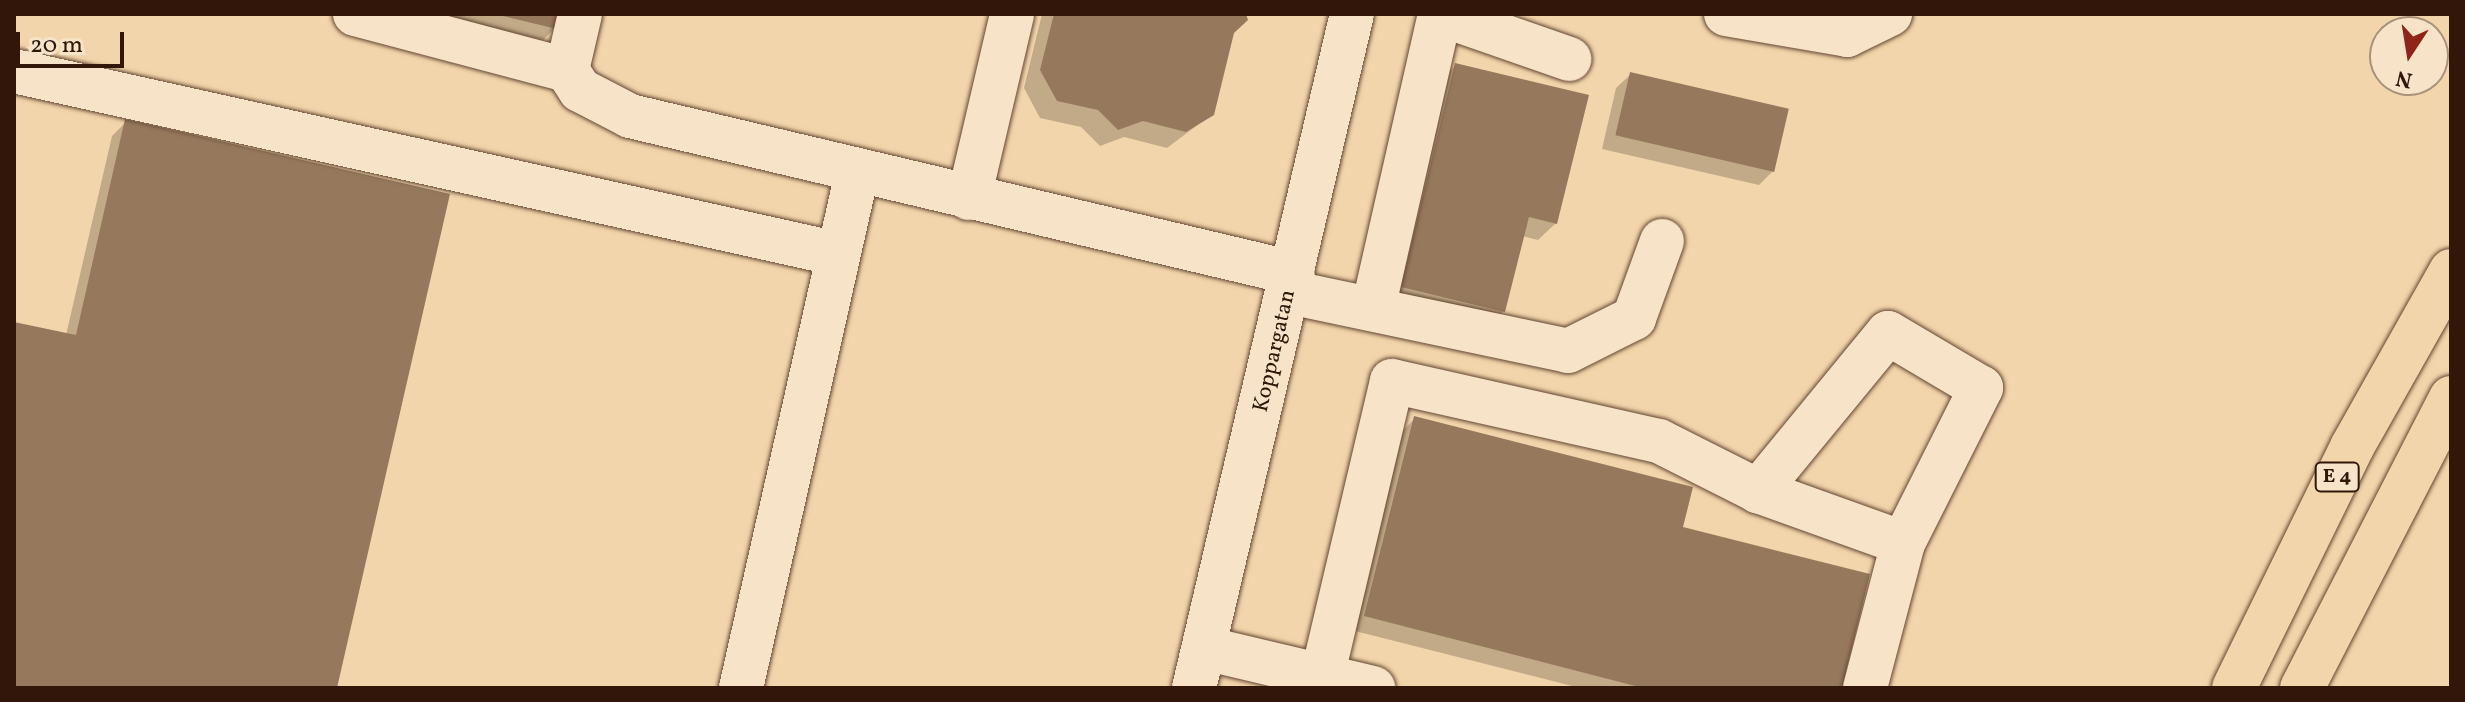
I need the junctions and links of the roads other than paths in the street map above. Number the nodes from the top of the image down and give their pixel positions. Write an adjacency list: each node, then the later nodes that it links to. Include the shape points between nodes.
1 (355, 14): 8 (street)
2 (580, 14): 8 (street)
3 (1012, 14): 11 (street)
4 (1352, 14): 15 (street, Koppargatan)
5 (1726, 14): 6 (street, via 1847,35)
6 (1890, 14)
7 (1569, 59): 16 (street, via 1440,14)
8 (567, 70): 10 (street, via 580,90 630,116)
9 (14, 71): 13 (street)
10 (857, 173): 11 (street); 13 (street)
11 (969, 198): 15 (street)
12 (1662, 241): 16 (street, via 1634,318 1568,351)
13 (838, 254): 22 (street)
14 (2451, 271): 25 (highway, E 4, via 2352,447)
15 (1291, 282): 16 (street); 20 (street, Koppargatan)
16 (1373, 309)
17 (2451, 398): 26 (highway)
18 (1758, 491): 19 (street); 19 (street, via 1888,333 1981,388); 21 (street, via 1659,441 1392,381)
19 (1903, 543): 24 (street)
20 (1199, 668): 21 (street)
21 (1323, 673): 23 (street)
22 (741, 688)
23 (1373, 688)
24 (1865, 688)
25 (2234, 688)
26 (2302, 688)

